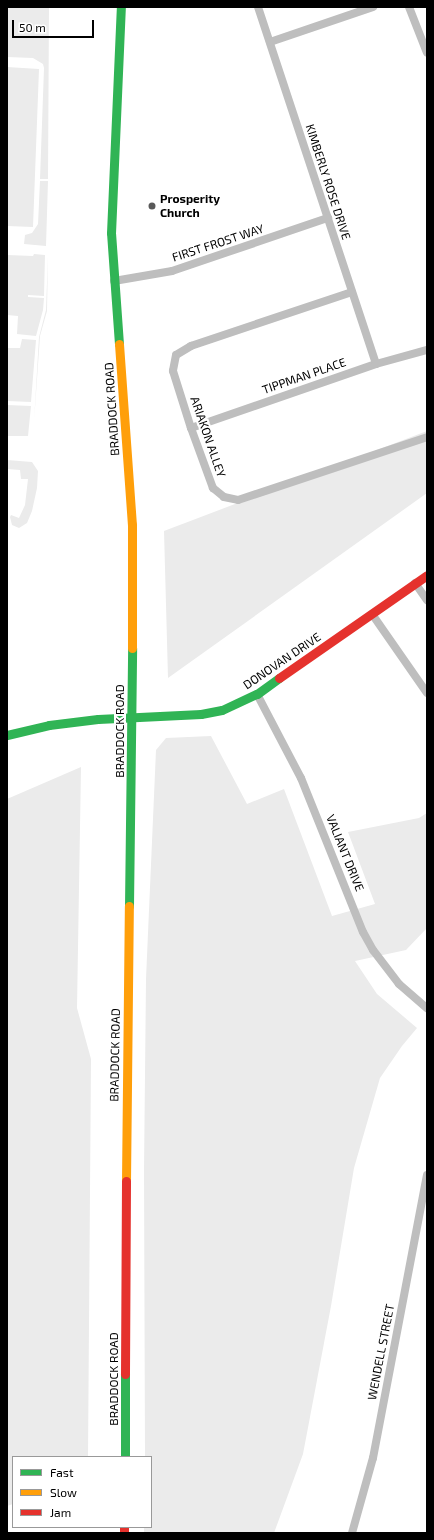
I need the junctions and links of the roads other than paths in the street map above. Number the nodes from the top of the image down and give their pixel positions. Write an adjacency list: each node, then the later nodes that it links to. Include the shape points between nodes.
1 (121, 7): 8 (main road, BRADDOCK ROAD, via 114,118 111,233)
2 (258, 7): 5 (street, KIMBERLY ROSE DRIVE)
3 (373, 7): 5 (street)
4 (409, 7): 6 (street)
5 (270, 42): 7 (street, KIMBERLY ROSE DRIVE)
6 (427, 54)
7 (328, 218): 8 (street, FIRST FROST WAY, via 172,271); 9 (street, KIMBERLY ROSE DRIVE)
8 (114, 281): 20 (main road, BRADDOCK ROAD, via 132,525)
9 (352, 292): 11 (street, KIMBERLY ROSE DRIVE); 12 (street, ARIAKON ALLEY, via 190,346 176,355 172,371)
10 (427, 350): 11 (street, TIPPMAN PLACE)
11 (376, 364): 12 (street, TIPPMAN PLACE)
12 (191, 428): 13 (street, ARIAKON ALLEY, via 213,488 224,497 238,500)
13 (427, 437)
14 (427, 575): 15 (main road, DONOVAN DRIVE)
15 (415, 583): 16 (street); 17 (main road, DONOVAN DRIVE)
16 (427, 600)
17 (372, 614): 18 (street); 19 (main road, DONOVAN DRIVE)
18 (427, 693)
19 (257, 694): 20 (main road, DONOVAN DRIVE, via 222,710 201,714); 22 (street, VALIANT DRIVE, via 301,778 363,932 373,950 399,984)
20 (132, 718): 21 (main road, DONOVAN DRIVE, via 55,724); 24 (main road, BRADDOCK ROAD, via 126,1106)
21 (7, 735)
22 (427, 1008)
23 (427, 1175): 25 (street, WENDELL STREET, via 373,1458)
24 (125, 1456)
25 (352, 1533)

